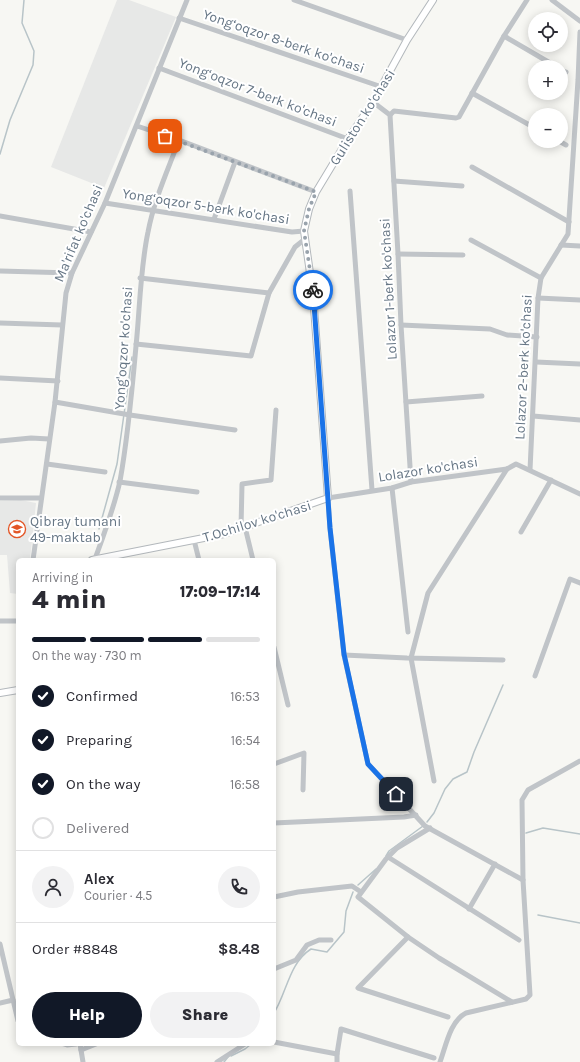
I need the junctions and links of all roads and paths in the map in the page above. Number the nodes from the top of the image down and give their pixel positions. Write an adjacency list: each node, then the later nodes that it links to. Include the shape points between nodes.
1 (187, 0): 6 (street, Ma'rifat ko'chasi)
2 (294, 0): 10 (street)
3 (432, 0): 10 (main road, Guliston ko'chasi)
4 (527, 0): 9 (street)
5 (552, 0): 7 (street)
6 (179, 18): 12 (street, Ma'rifat ko'chasi); 13 (street, Yong‘oqzor 8-berk ko'chasi)
7 (580, 21)
8 (580, 32): 31 (street, Lolazor 2-berk ko'chasi)
9 (504, 36): 11 (street); 14 (street)
10 (408, 40): 13 (main road, Guliston ko'chasi)
11 (545, 60)
12 (159, 68): 18 (street, Ma'rifat ko'chasi); 19 (street, Yong‘oqzor 7-berk ko'chasi)
13 (382, 87): 15 (main road, Guliston ko'chasi)
14 (472, 93): 16 (street, via 456,118 394,111); 17 (street)
15 (373, 102): 16 (street); 19 (main road, Guliston ko'chasi)
16 (390, 115): 23 (street, Lolazor 1-berk ko'chasi)
17 (528, 124)
18 (137, 126): 20 (street); 27 (street, Ma'rifat ko'chasi)
19 (348, 138): 26 (main road, Guliston ko'chasi)
20 (179, 140): 21 (street); 28 (street, Yong'oqzor ko'chasi)
21 (235, 162): 26 (street); 30 (street)
22 (472, 167): 31 (street)
23 (394, 181): 24 (street); 38 (street, Lolazor 1-berk ko'chasi)
24 (462, 186)
25 (350, 191): 74 (street)
26 (316, 192): 32 (main road, Guliston ko'chasi)
27 (105, 203): 28 (street, Yong‘oqzor 5-berk ko'chasi); 33 (street, Ma'rifat ko'chasi)
28 (153, 210): 30 (street, Yong‘oqzor 5-berk ko'chasi); 42 (street, Yong'oqzor ko'chasi)
29 (0, 216): 33 (street)
30 (214, 219): 32 (street, Yong‘oqzor 5-berk ko'chasi, via 292,232)
31 (569, 222): 36 (street, Lolazor 2-berk ko'chasi, via 568,234)
32 (304, 231): 34 (main road, Guliston ko'chasi)
33 (91, 232): 41 (street, Ma'rifat ko'chasi)
34 (305, 240): 44 (street, via 295,247); 79 (main road, Guliston ko'chasi, via 313,294)
35 (471, 240): 43 (street)
36 (561, 245): 37 (street); 43 (street, Lolazor 2-berk ko'chasi)
37 (580, 246)
38 (398, 254): 39 (street); 49 (street, Lolazor 1-berk ko'chasi)
39 (463, 255)
40 (0, 271): 41 (street)
41 (72, 273): 48 (street, Ma'rifat ko'chasi, via 66,293)
42 (140, 278): 44 (street); 51 (street, Yong'oqzor ko'chasi)
43 (541, 278): 45 (street, Lolazor 2-berk ko'chasi)
44 (269, 293): 51 (street, via 250,356)
45 (538, 298): 46 (street); 50 (street, Lolazor 2-berk ko'chasi)
46 (580, 300)
47 (0, 323): 48 (street)
48 (62, 325): 55 (street, Ma'rifat ko'chasi)
49 (401, 325): 50 (street, via 490,329 507,335); 58 (street, Lolazor 1-berk ko'chasi)
50 (537, 337): 52 (street, Lolazor 2-berk ko'chasi)
51 (136, 344): 60 (street, Yong'oqzor ko'chasi)
52 (536, 362): 53 (street); 61 (street, Lolazor 2-berk ko'chasi)
53 (580, 364)
54 (0, 378): 55 (street)
55 (58, 381): 57 (street, Ma'rifat ko'chasi)
56 (482, 396): 58 (street)
57 (55, 402): 60 (street); 64 (street, Ma'rifat ko'chasi)
58 (406, 402): 72 (street, Lolazor 1-berk ko'chasi)
59 (276, 410): 80 (street, via 271,480 242,484)
60 (130, 415): 63 (street); 71 (street, Yong'oqzor ko'chasi)
61 (533, 416): 62 (street); 68 (street, Lolazor 2-berk ko'chasi)
62 (580, 420)
63 (235, 430)
64 (49, 439): 65 (street); 66 (street, Ma'rifat ko'chasi)
65 (0, 441)
66 (47, 464): 69 (street); 78 (street, Ma'rifat ko'chasi)
67 (507, 469): 68 (street, Lolazor ko'chasi, via 516,464); 72 (street, Lolazor ko'chasi); 94 (street, via 428,593)
68 (530, 470): 70 (street)
69 (105, 472)
70 (551, 480): 76 (street); 81 (street)
71 (119, 482): 75 (street); 84 (street, Yong'oqzor ko'chasi, via 109,520)
72 (411, 482): 73 (street, Lolazor ko'chasi)
73 (392, 488): 74 (street, Lolazor ko'chasi); 91 (street)
74 (372, 490): 79 (street, Lolazor ko'chasi)
75 (196, 492)
76 (580, 494)
77 (0, 498): 78 (street)
78 (41, 498): 83 (street, Ma'rifat ko'chasi)
79 (328, 498): 80 (main road, T.Ochilov ko'chasi); 93 (street)
80 (243, 528): 82 (main road, T.Ochilov ko'chasi); 87 (street)
81 (521, 532)
82 (194, 540): 85 (main road, T.Ochilov ko'chasi); 86 (street)
83 (33, 558)
84 (95, 558)
85 (110, 558)
86 (198, 558)
87 (252, 558)
88 (580, 583): 96 (street, via 570,579)
89 (0, 621): 90 (street)
90 (16, 621)
91 (408, 632)
92 (276, 654): 99 (street)
93 (344, 654): 94 (street); 104 (street, via 368,764)
94 (410, 658): 95 (street); 102 (street)
95 (503, 660)
96 (535, 676)
97 (16, 690): 98 (main road)
98 (0, 693)
99 (288, 705)
100 (580, 761): 109 (street, via 528,790 522,800)
101 (276, 763): 103 (street, via 304,753)
102 (434, 781)
103 (303, 790)
104 (416, 815): 105 (street); 106 (street)
105 (276, 823)
106 (430, 828): 107 (street, via 397,848); 108 (street)
107 (388, 857): 110 (street); 112 (street)
108 (495, 864): 109 (street); 112 (street)
109 (523, 880): 119 (street, via 530,995 526,999)
110 (361, 892): 111 (street, via 352,886); 113 (street, via 358,897)
111 (276, 897)
112 (469, 909): 115 (street)
113 (408, 937): 119 (street); 122 (street, via 358,988)
114 (331, 940): 117 (street, via 319,940 307,945 296,960)
115 (519, 940)
116 (0, 944): 118 (street)
117 (276, 968)
118 (13, 1000): 120 (street); 121 (street)
119 (512, 1002): 133 (street, via 459,1017)
120 (0, 1003)
121 (16, 1012)
122 (448, 1016)
123 (276, 1042): 128 (street)
124 (80, 1046): 127 (street)
125 (91, 1046): 127 (street)
126 (242, 1046): 131 (street)
127 (81, 1050): 130 (street)
128 (337, 1054): 129 (street, via 341,1029); 132 (street)
129 (434, 1058)
130 (83, 1062)
131 (217, 1062)
132 (337, 1062)
133 (440, 1062)

